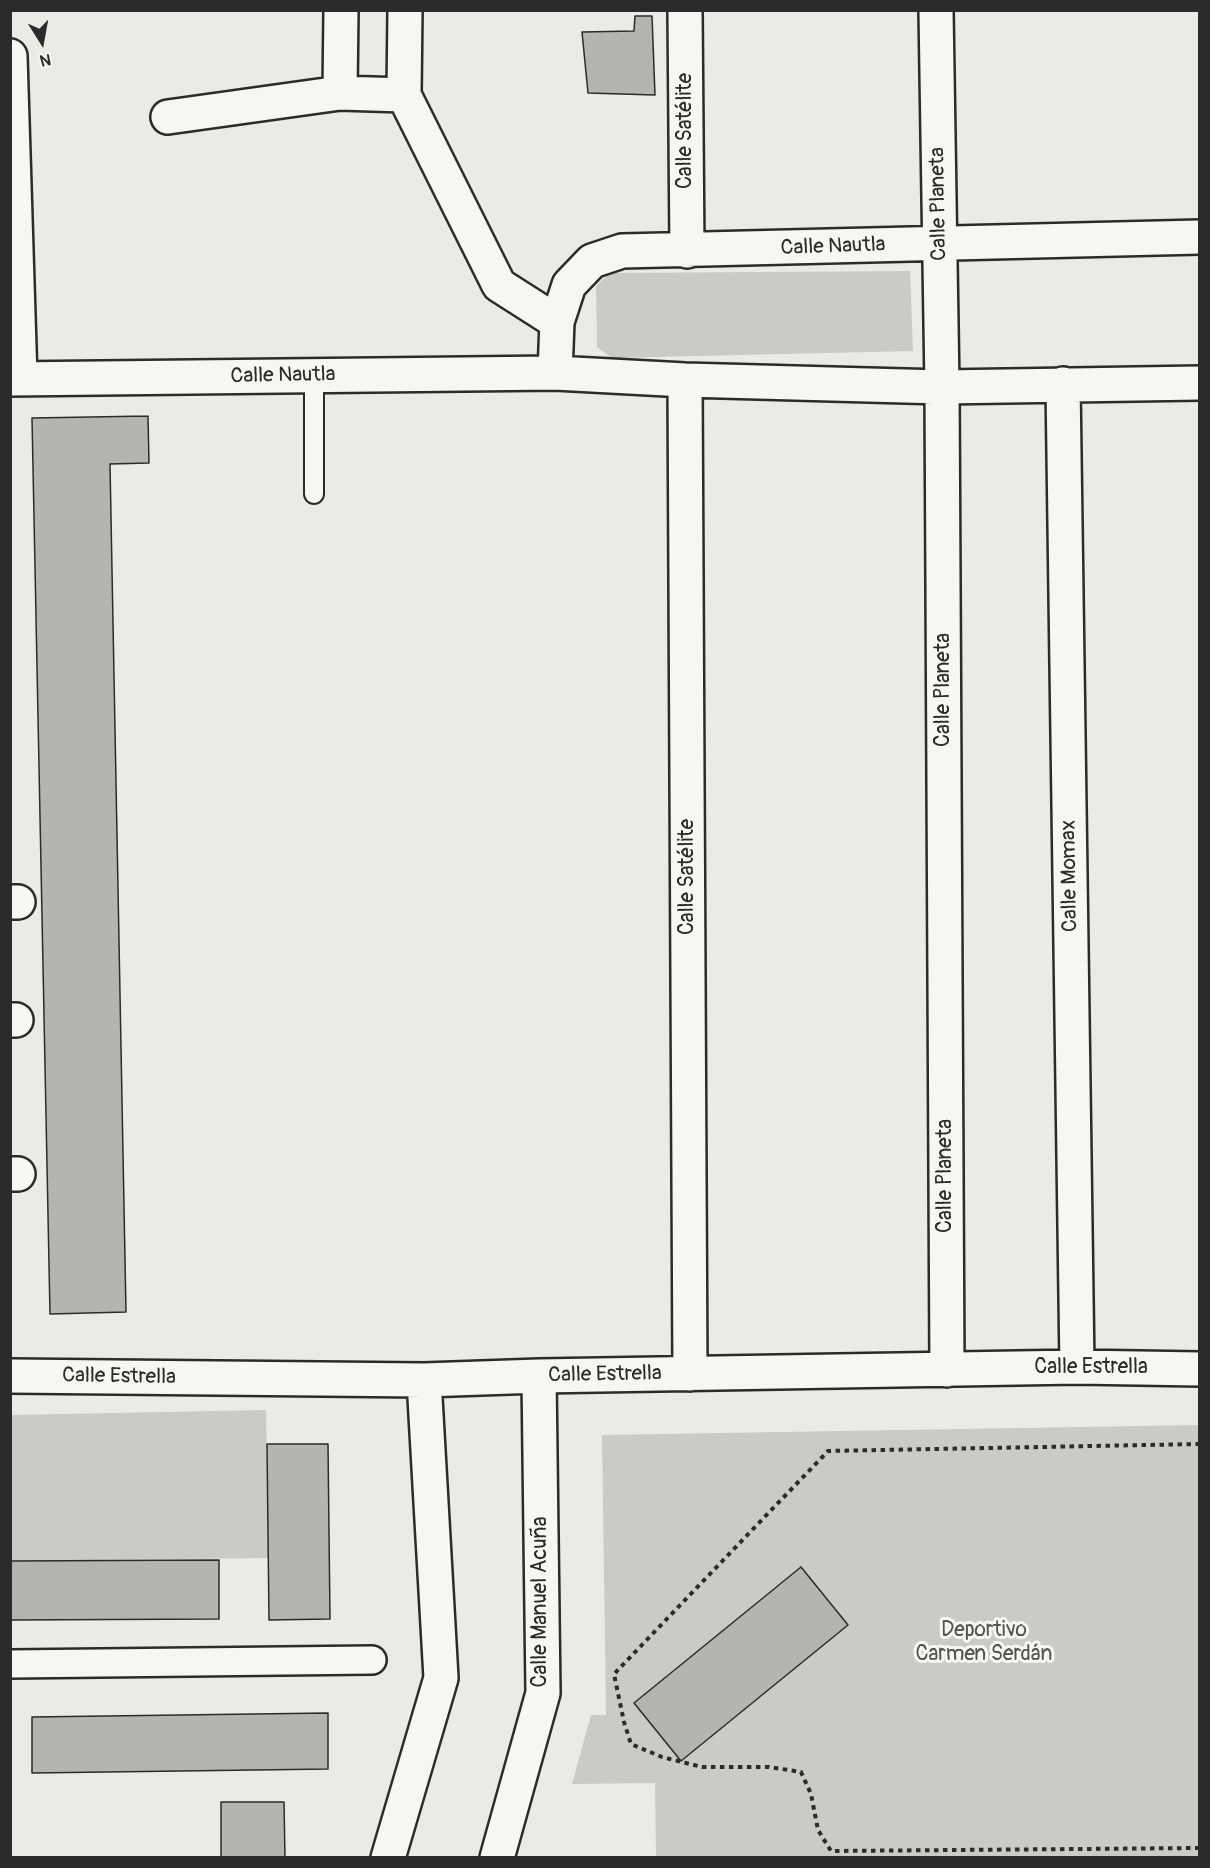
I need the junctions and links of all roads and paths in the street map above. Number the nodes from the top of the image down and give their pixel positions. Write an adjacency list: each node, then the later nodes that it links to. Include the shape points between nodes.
1 (341, 10): 7 (street)
2 (405, 10): 8 (street)
3 (685, 10): 12 (street, Calle Satélite)
4 (936, 10): 11 (street, Calle Planeta)
5 (10, 56): 6 (street)
6 (11, 62): 16 (street)
7 (340, 93): 8 (street); 9 (street)
8 (404, 95): 13 (street, via 500,285)
9 (168, 117)
10 (1200, 237): 11 (street, Calle Nautla)
11 (939, 243): 12 (street, Calle Nautla); 20 (street, Calle Planeta)
12 (687, 251): 13 (street, Calle Nautla, via 622,251 592,261 569,285)
13 (557, 322): 14 (street, Calle Nautla)
14 (555, 373): 15 (street, Calle Nautla); 17 (street, Calle Nautla)
15 (314, 375): 16 (street, Calle Nautla); 21 (lane)
16 (15, 379)
17 (685, 380): 20 (street, Calle Nautla); 25 (street, Calle Satélite)
18 (1200, 383): 19 (street, Calle Nautla)
19 (1063, 384): 20 (street, Calle Nautla); 22 (street, Calle Momax)
20 (942, 387): 24 (street, Calle Planeta)
21 (314, 494)
22 (1077, 1367): 23 (street, Calle Estrella); 24 (street, Calle Estrella)
23 (1200, 1369)
24 (947, 1370): 25 (street, Calle Estrella)
25 (690, 1374): 27 (street, Calle Estrella)
26 (10, 1376): 28 (street, Calle Estrella)
27 (539, 1376): 28 (street, Calle Estrella); 34 (street, Calle Manuel Acuña, via 543,1693)
28 (424, 1380): 33 (street, via 441,1678)
29 (1200, 1443): 32 (path, via 828,1451 614,1674 631,1744 702,1767 769,1767 801,1772 811,1794 818,1830 831,1851)
30 (372, 1660): 31 (street)
31 (10, 1664)
32 (1200, 1848)
33 (388, 1857)
34 (497, 1857)

